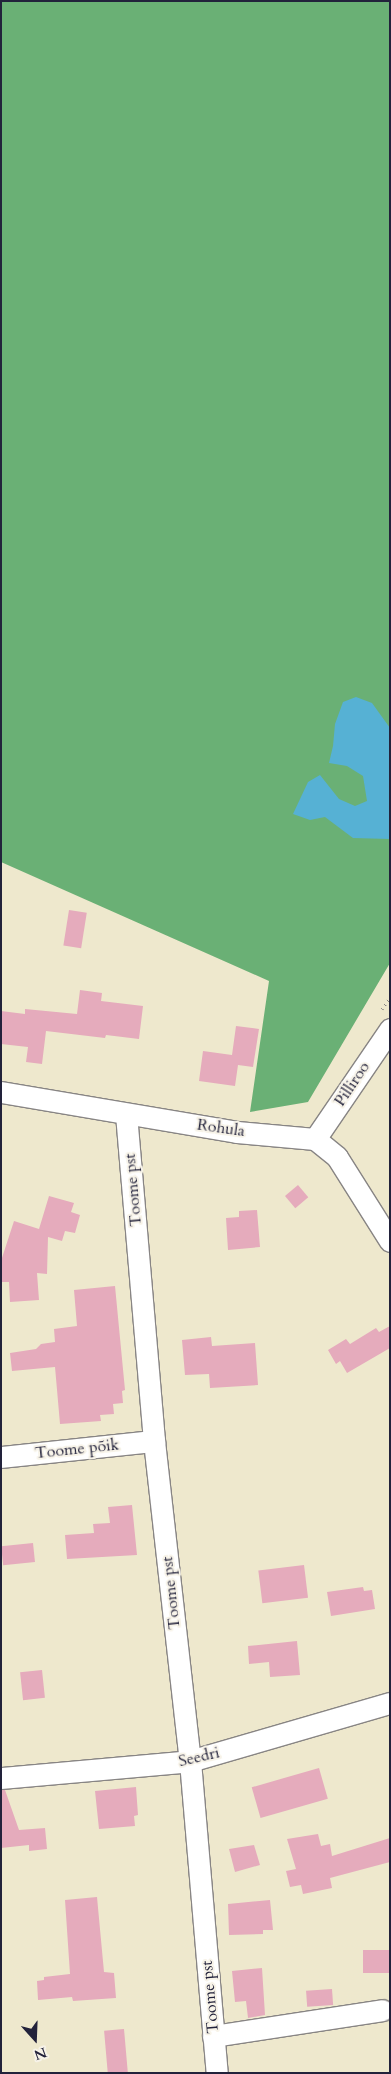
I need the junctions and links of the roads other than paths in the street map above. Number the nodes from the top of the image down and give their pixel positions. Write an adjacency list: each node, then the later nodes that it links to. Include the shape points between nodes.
1 (390, 1030): 4 (street, Pilliroo)
2 (1, 1092): 3 (street, Rohula)
3 (126, 1114): 4 (street, Rohula, via 237,1132); 6 (street, Toome pst)
4 (315, 1139): 5 (street, via 337,1157)
5 (390, 1241)
6 (154, 1441): 7 (street, Toome põik); 9 (street, Toome pst)
7 (1, 1457)
8 (390, 1702): 9 (street, Seedri)
9 (190, 1761): 10 (street, Seedri); 12 (street, Toome pst)
10 (1, 1778)
11 (382, 2010): 12 (street)
12 (213, 2036): 13 (street, Toome pst)
13 (216, 2073)

